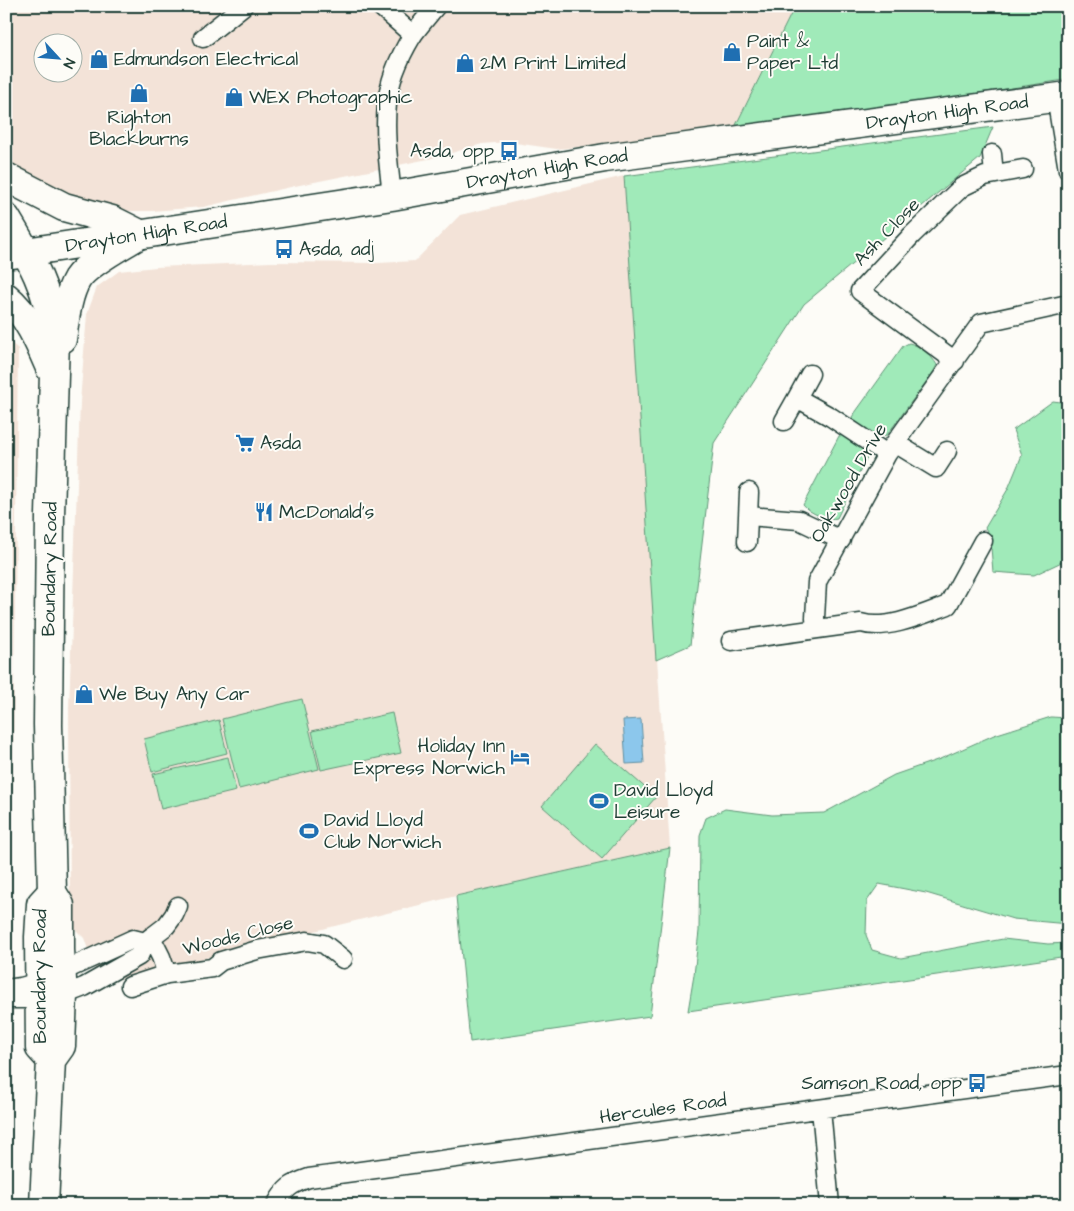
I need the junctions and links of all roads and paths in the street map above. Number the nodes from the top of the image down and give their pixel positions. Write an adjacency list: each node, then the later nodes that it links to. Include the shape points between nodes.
1 (243, 6): 5 (street)
2 (380, 6): 4 (street)
3 (436, 6): 4 (street)
4 (413, 35): 12 (street, via 400,58 387,103)
5 (203, 38)
6 (1062, 96): 9 (street); 12 (main road, Drayton High Road, via 605,158)
7 (992, 154): 10 (street)
8 (1023, 170): 10 (street, Ash Close)
9 (1068, 170)
10 (994, 174): 18 (street, Ash Close, via 960,188 860,291)
11 (6, 177): 14 (main road, via 64,207 112,220)
12 (392, 196): 14 (main road, Drayton High Road)
13 (6, 218): 15 (main road, Boundary Road)
14 (140, 234): 15 (main road, Drayton High Road); 20 (main road, via 88,268 78,279 71,294)
15 (16, 254): 20 (main road, Boundary Road, via 41,280 52,313 56,338)
16 (6, 297): 20 (main road, via 17,306 34,331)
17 (1068, 304): 18 (street, Oakwood Drive, via 981,323)
18 (955, 361): 23 (street, Oakwood Drive)
19 (810, 374): 21 (street)
20 (55, 378): 37 (main road, Boundary Road, via 48,725 52,892 60,905)
21 (797, 398): 22 (street); 23 (street)
22 (784, 421)
23 (891, 448): 24 (street, via 936,468); 27 (street, Oakwood Drive)
24 (948, 451)
25 (749, 492): 26 (street)
26 (748, 516): 27 (street, via 799,520); 29 (street)
27 (841, 540): 30 (street, Oakwood Drive, via 817,582)
28 (983, 541): 30 (street, via 970,580 948,606 906,621)
29 (747, 542)
30 (816, 629): 31 (street)
31 (731, 641)
32 (178, 906): 33 (street, Boundary Road, via 166,926)
33 (148, 939): 35 (street, Woods Close, via 161,957); 37 (street, Boundary Road, via 133,939); 37 (street, Boundary Road, via 139,956 84,987)
34 (343, 959): 35 (street, Woods Close, via 324,944 307,941 257,950 221,961 212,968)
35 (167, 974): 36 (street, Woods Close)
36 (130, 986)
37 (50, 987): 38 (street); 39 (street); 42 (main road, Boundary Road, via 40,1048 51,1060)
38 (6, 989)
39 (6, 999)
40 (1068, 1076): 41 (street, Hercules Road)
41 (821, 1109): 43 (street, Hercules Road, via 309,1178 294,1182); 44 (street)
42 (44, 1205)
43 (276, 1205)
44 (830, 1205)

